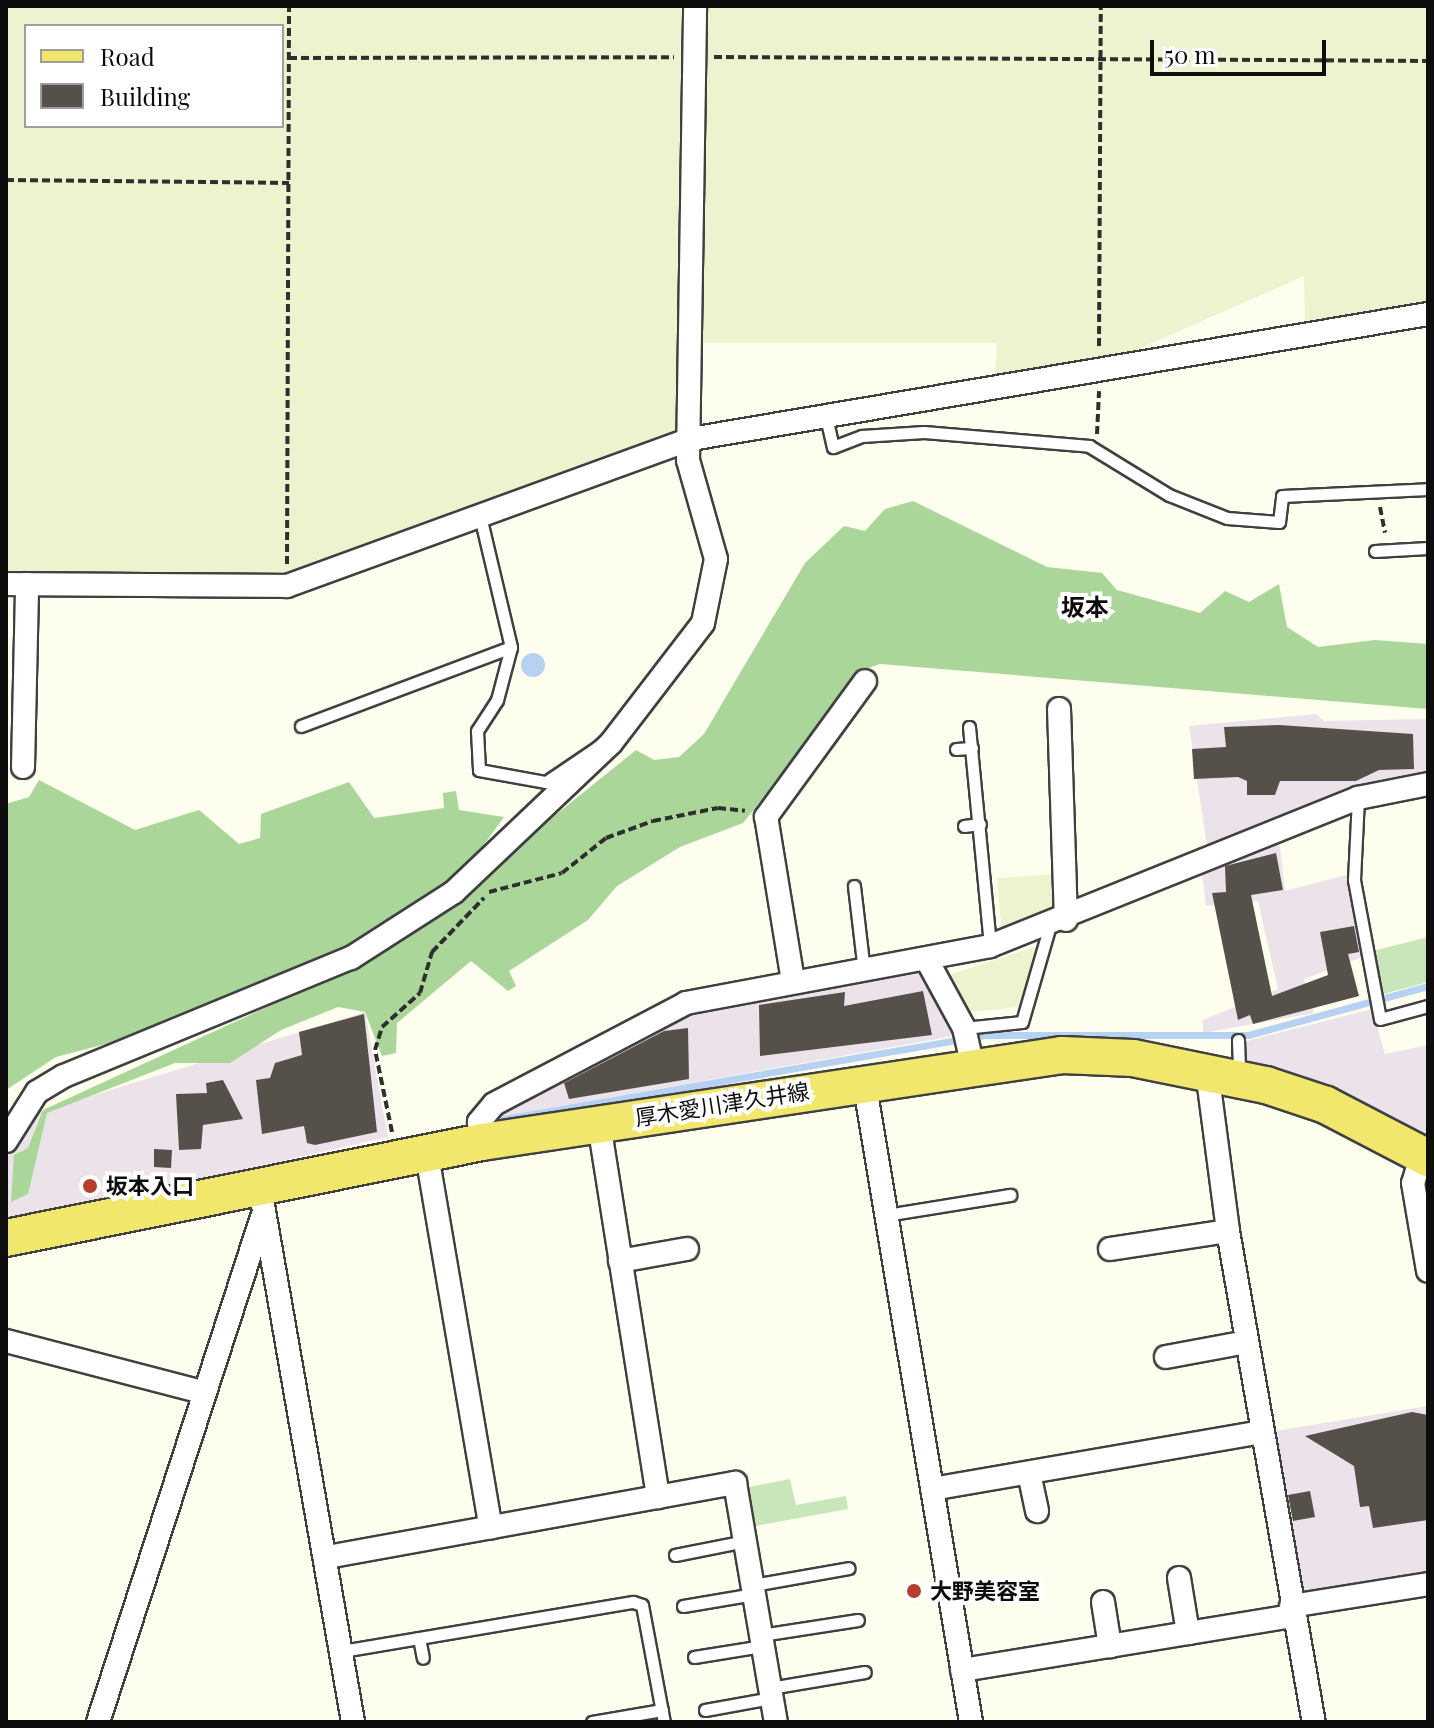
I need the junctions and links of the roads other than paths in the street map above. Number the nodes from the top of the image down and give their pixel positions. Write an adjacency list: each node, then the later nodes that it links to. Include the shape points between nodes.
1 (695, 6): 4 (street)
2 (1428, 314): 3 (street)
3 (826, 417): 4 (street); 5 (lane, via 833,447 862,436 924,432 1097,448 1169,495 1227,518 1283,523 1282,496)
4 (691, 439): 6 (street); 16 (street, via 688,460 716,559 715,592 703,623)
5 (1428, 489)
6 (480, 516): 9 (street, via 287,586); 10 (lane)
7 (1428, 548): 8 (lane)
8 (1375, 551)
9 (17, 584): 12 (street)
10 (511, 647): 14 (lane); 16 (lane, via 497,700 477,731 479,770 546,782 590,749)
11 (865, 681): 29 (street, via 766,817)
12 (15, 703): 19 (street)
13 (1059, 709): 25 (street)
14 (301, 726)
15 (969, 727): 17 (lane)
16 (611, 743): 36 (street, via 454,892 395,935 64,1076 37,1092)
17 (972, 748): 18 (lane); 22 (lane)
18 (956, 749)
19 (23, 767)
20 (1428, 784): 21 (street)
21 (1358, 798): 25 (street); 30 (lane, via 1354,880 1380,1019)
22 (980, 824): 23 (lane); 26 (lane)
23 (964, 826)
24 (854, 886): 28 (lane)
25 (1058, 922): 26 (street); 32 (lane, via 1022,1022)
26 (990, 946): 27 (street)
27 (928, 962): 28 (street); 32 (street)
28 (864, 972): 29 (street)
29 (793, 981): 37 (street, via 686,1003 638,1022 494,1104 479,1122)
30 (1428, 1006)
31 (1238, 1040): 33 (lane)
32 (968, 1044): 33 (main road, 厚木愛川津久井線); 34 (main road, 厚木愛川津久井線)
33 (1223, 1074): 38 (main road, 厚木愛川津久井線, via 1326,1105); 43 (street)
34 (864, 1081): 35 (main road, 厚木愛川津久井線); 42 (street)
35 (599, 1124): 37 (main road, 厚木愛川津久井線); 47 (street)
36 (6, 1141)
37 (482, 1142): 39 (main road, 厚木愛川津久井線)
38 (1425, 1156): 48 (street, via 1413,1183)
39 (413, 1157): 41 (main road, 厚木愛川津久井線); 58 (street)
40 (1010, 1195): 42 (lane)
41 (262, 1201): 44 (main road, 厚木愛川津久井線); 52 (street); 61 (street)
42 (886, 1215): 55 (street)
43 (1228, 1231): 46 (street); 50 (street)
44 (6, 1238)
45 (687, 1249): 47 (street)
46 (1110, 1249)
47 (620, 1261): 56 (street)
48 (1428, 1271)
49 (6, 1341): 52 (street)
50 (1247, 1342): 51 (street); 53 (street)
51 (1166, 1357)
52 (202, 1392): 82 (street)
53 (1261, 1432): 54 (street); 68 (street)
54 (1029, 1473): 55 (street); 57 (street)
55 (932, 1489): 77 (street)
56 (658, 1497): 58 (street); 59 (street, via 735,1483)
57 (1037, 1511)
58 (491, 1528): 61 (street)
59 (745, 1541): 60 (lane); 65 (street)
60 (675, 1555)
61 (327, 1557): 74 (street)
62 (849, 1568): 65 (lane)
63 (1179, 1578): 70 (street)
64 (1428, 1584): 68 (street)
65 (753, 1589): 67 (lane); 72 (street)
66 (1103, 1602): 73 (street)
67 (683, 1606)
68 (1292, 1611): 70 (street); 87 (street)
69 (858, 1620): 72 (lane)
70 (1188, 1633): 73 (street)
71 (419, 1638): 74 (lane); 76 (lane); 81 (lane, via 633,1602 642,1605)
72 (762, 1640): 75 (lane); 79 (street)
73 (1110, 1646): 77 (street)
74 (342, 1651): 83 (street)
75 (694, 1657)
76 (423, 1658)
77 (962, 1670): 86 (street)
78 (865, 1672): 79 (lane)
79 (771, 1693): 80 (lane); 85 (street)
80 (705, 1710)
81 (663, 1716): 84 (lane)
82 (98, 1722)
83 (353, 1722)
84 (592, 1722)
85 (776, 1722)
86 (971, 1722)
87 (1314, 1722)

